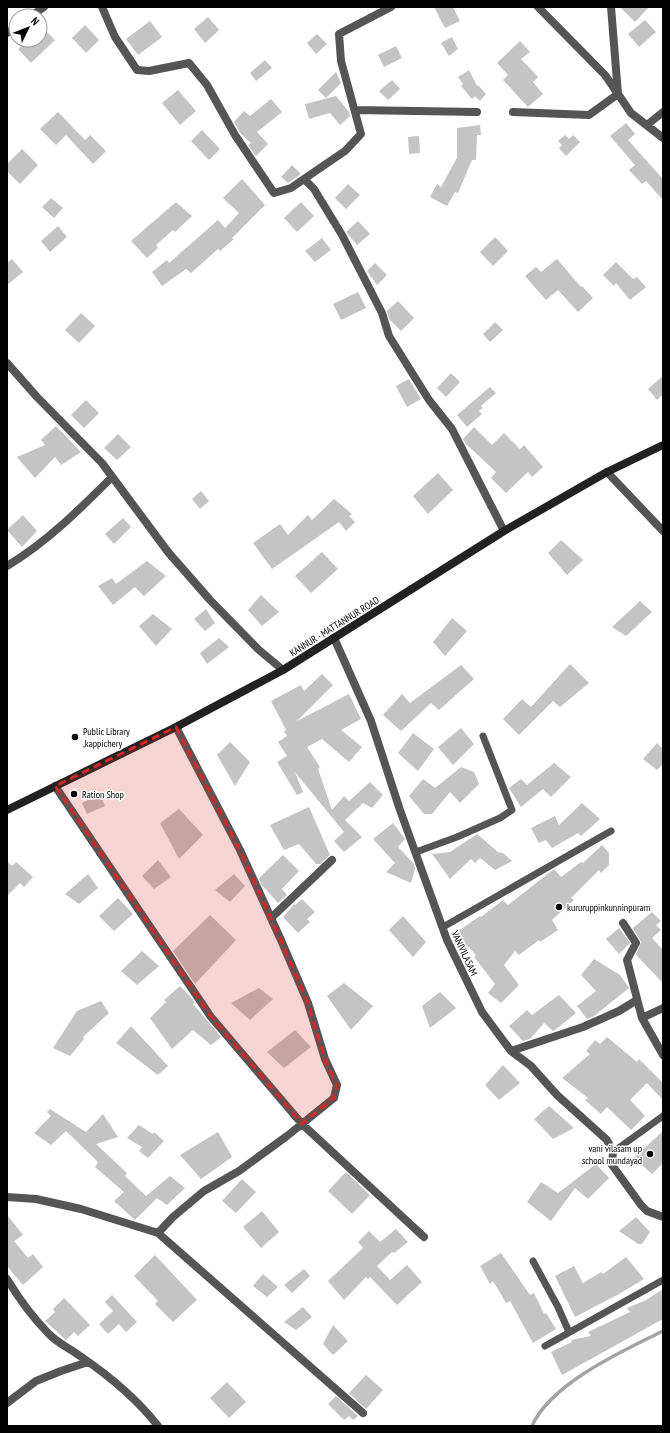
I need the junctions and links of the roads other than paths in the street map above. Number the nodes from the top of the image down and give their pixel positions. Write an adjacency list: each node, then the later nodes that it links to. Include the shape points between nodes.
1 (102, 7): 12 (street, via 115,37 137,70 149,71 189,63 207,85 235,135 274,193 291,188)
2 (391, 7): 6 (street, via 339,34 341,61)
3 (538, 7): 5 (street, via 605,75)
4 (611, 7): 5 (street)
5 (618, 94): 8 (street, via 589,115); 10 (street, via 632,113)
6 (355, 110): 7 (street); 12 (street, via 361,134 345,151)
7 (477, 112)
8 (513, 112)
9 (663, 112): 10 (street)
10 (647, 125): 11 (street)
11 (663, 138)
12 (304, 179): 17 (street, via 314,188 342,235 382,313 389,336 429,400 452,429)
13 (7, 363): 16 (street, via 102,463)
14 (663, 444): 15 (main road, KANNUR - MATTANNUR ROAD)
15 (607, 472): 17 (main road, KANNUR - MATTANNUR ROAD); 18 (street)
16 (112, 477): 19 (street, via 45,540); 21 (street, via 168,552 210,600 259,650)
17 (504, 531): 20 (main road, KANNUR - MATTANNUR ROAD)
18 (663, 531)
19 (7, 566)
20 (334, 638): 21 (main road, KANNUR - MATTANNUR ROAD); 27 (street, VANIVILASAM, via 371,721)
21 (283, 670): 22 (main road, KANNUR - MATTANNUR ROAD)
22 (176, 727): 24 (main road, KANNUR - MATTANNUR ROAD); 29 (street, via 240,850)
23 (483, 736): 27 (lane, via 512,810 457,837)
24 (55, 786): 25 (main road, KANNUR - MATTANNUR ROAD); 38 (street, via 211,1017)
25 (7, 810)
26 (611, 831): 31 (lane)
27 (416, 852): 31 (street, VANIVILASAM)
28 (332, 860): 29 (street)
29 (271, 918): 38 (street, via 308,1003 325,1059 337,1085 334,1098)
30 (623, 923): 32 (street, via 636,943 627,960)
31 (443, 928): 35 (street, VANIVILASAM, via 482,1012)
32 (637, 1000): 34 (street); 35 (street, via 583,1027)
33 (663, 1008): 34 (street)
34 (642, 1018): 36 (street)
35 (511, 1051): 39 (street, VANIVILASAM, via 531,1066 557,1095 602,1134)
36 (663, 1055)
37 (663, 1116): 39 (lane)
38 (302, 1124): 42 (street, via 239,1171 204,1191); 43 (street)
39 (613, 1152): 41 (street, VANIVILASAM, via 612,1165 635,1198 647,1211)
40 (7, 1197): 42 (street, via 36,1199 81,1209)
41 (663, 1217)
42 (158, 1233): 51 (street)
43 (424, 1237)
44 (533, 1261): 47 (lane)
45 (7, 1279): 49 (street, via 48,1333)
46 (663, 1280): 47 (lane)
47 (569, 1332): 48 (lane)
48 (545, 1346)
49 (88, 1362): 50 (street, via 36,1381); 52 (street, via 148,1413)
50 (7, 1404)
51 (363, 1413)
52 (158, 1426)

